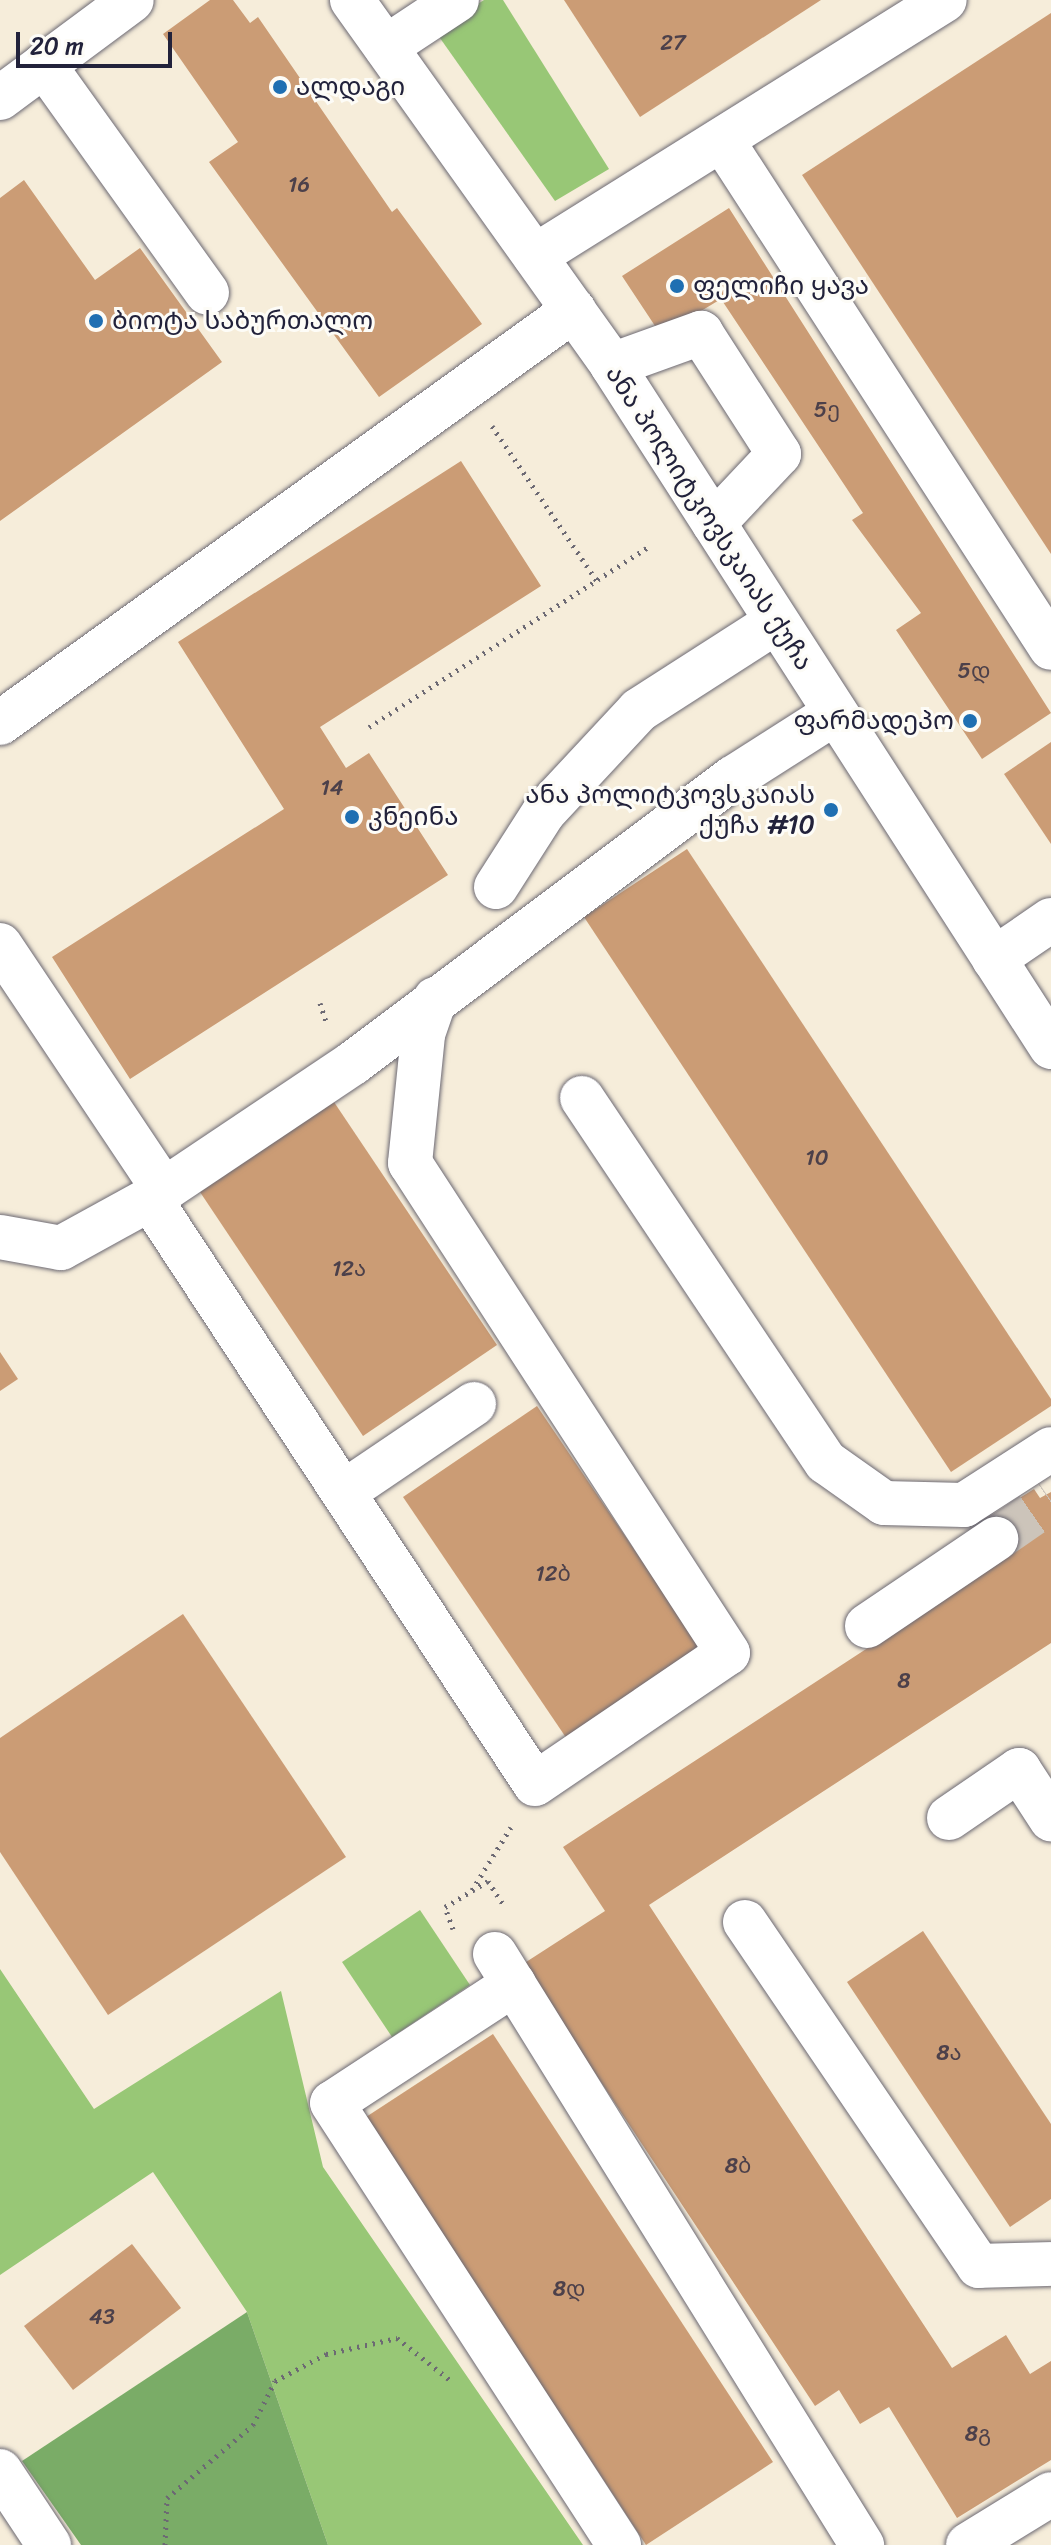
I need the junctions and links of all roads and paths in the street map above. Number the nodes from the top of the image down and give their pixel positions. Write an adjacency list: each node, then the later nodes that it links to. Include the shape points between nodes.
1 (132, 0): 6 (street)
2 (352, 0): 5 (street, ანა პოლიტკოვსკაიას ქუჩა)
3 (457, 0): 5 (street)
4 (945, 0): 8 (street)
5 (386, 47): 9 (street, ანა პოლიტკოვსკაიას ქუჩა)
6 (44, 65): 7 (street); 10 (street)
7 (0, 98)
8 (722, 140): 9 (street); 18 (street)
9 (535, 256): 11 (street, ანა პოლიტკოვსკაიას ქუჩა)
10 (207, 293)
11 (574, 310): 12 (street, ანა პოლიტკოვსკაიას ქუჩა); 13 (street)
12 (612, 365): 14 (street, ანა პოლიტკოვსკაიას ქუჩა); 14 (street, via 701,333 710,346 779,454)
13 (467, 389): 16 (path); 20 (street)
14 (714, 523): 17 (street, ანა პოლიტკოვსკაიას ქუჩა)
15 (647, 548): 16 (path)
16 (597, 581): 21 (path)
17 (776, 622): 19 (street, ანა პოლიტკოვსკაიას ქუჩა); 22 (street, via 639,710 544,812)
18 (1051, 648)
19 (835, 713): 25 (street, ანა პოლიტკოვსკაიას ქუჩა); 26 (street, via 733,778)
20 (0, 723)
21 (369, 727)
22 (496, 887)
23 (1051, 920): 25 (street)
24 (0, 945): 31 (street)
25 (994, 959): 29 (street, ანა პოლიტკოვსკაიას ქუჩა)
26 (435, 999): 31 (street); 38 (street, via 423,1034 410,1163 728,1653 636,1706)
27 (320, 1003): 28 (path)
28 (327, 1025)
29 (1051, 1047)
30 (582, 1098): 34 (street, via 826,1462 884,1503 964,1505)
31 (157, 1194): 32 (street, via 61,1248); 35 (street)
32 (0, 1237)
33 (474, 1404): 35 (street)
34 (1051, 1449)
35 (344, 1492): 38 (street)
36 (996, 1539): 37 (street)
37 (867, 1626)
38 (535, 1784): 41 (path)
39 (949, 1818): 40 (street, via 1019,1770)
40 (1051, 1819)
41 (471, 1892)
42 (745, 1922): 43 (street, via 979,2266)
43 (1051, 2264)
44 (518, 2390): 48 (path, via 457,2386 397,2338 326,2354 275,2381 253,2425 167,2498); 49 (street); 50 (street, via 332,2103 505,1969)
45 (0, 2471): 47 (street)
46 (1051, 2494): 51 (street)
47 (49, 2545)
48 (165, 2545)
49 (619, 2545)
50 (862, 2545)
51 (968, 2545)

